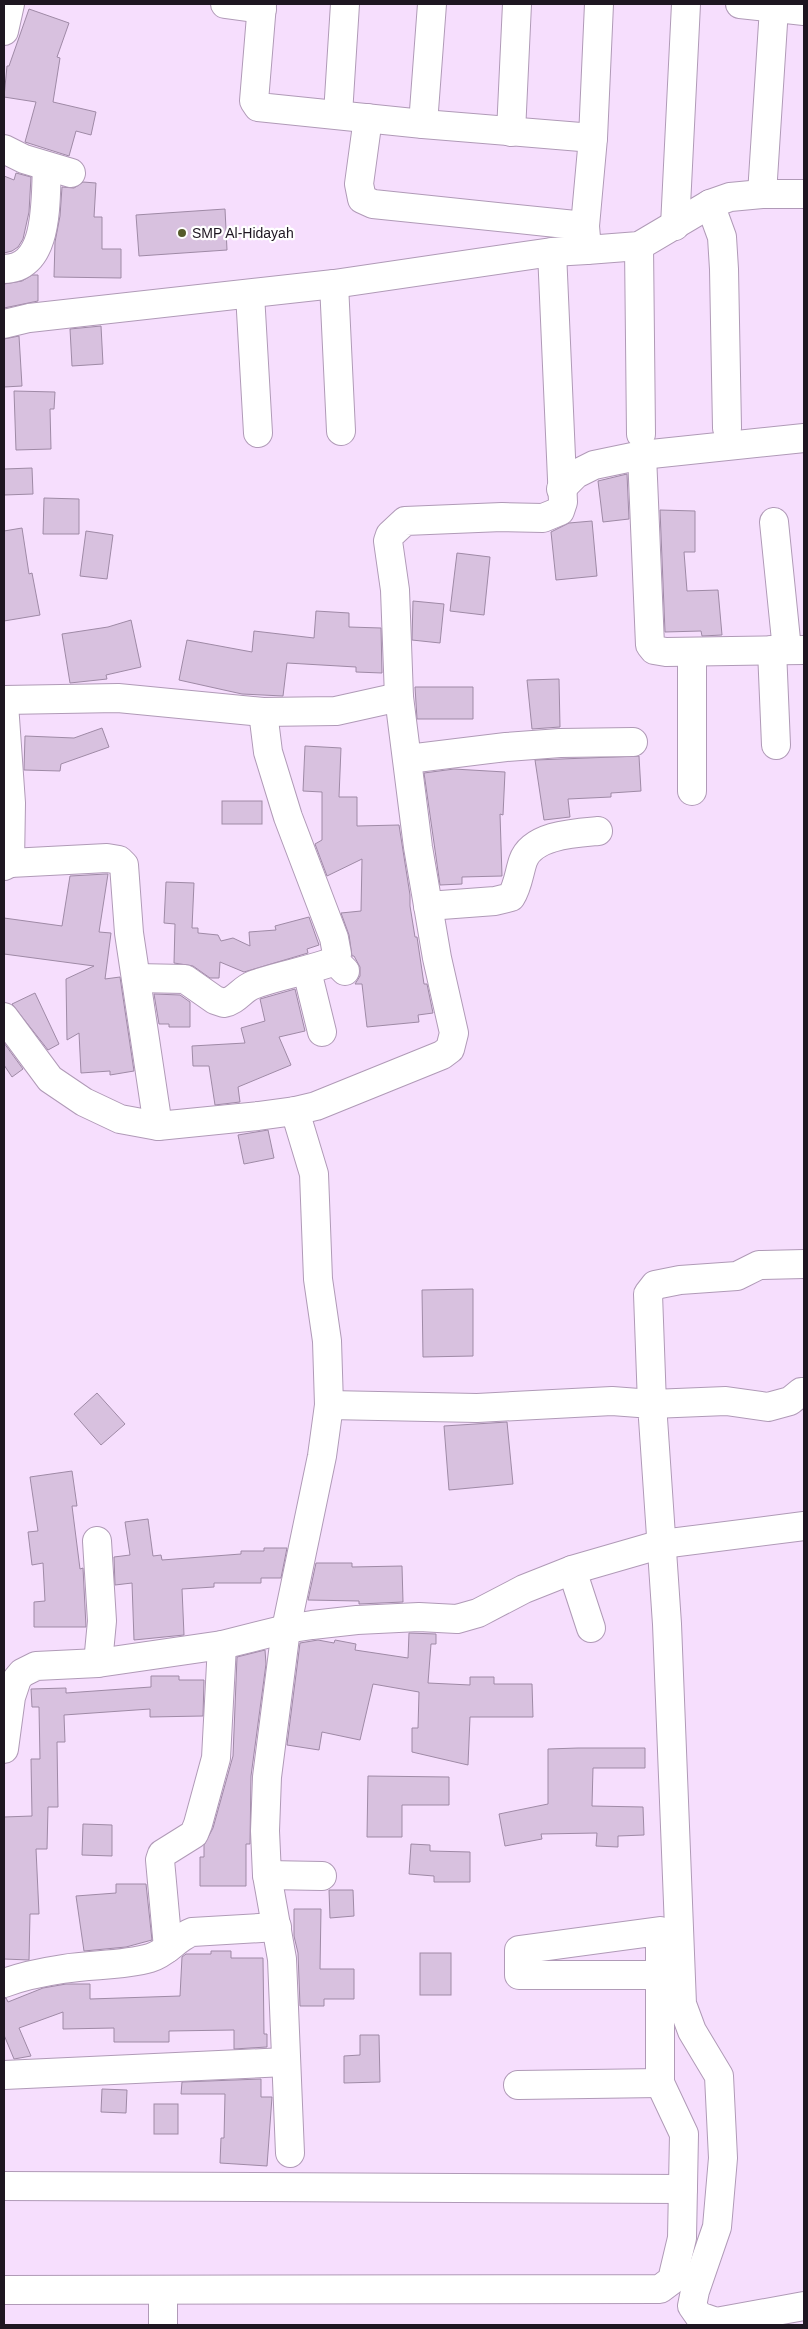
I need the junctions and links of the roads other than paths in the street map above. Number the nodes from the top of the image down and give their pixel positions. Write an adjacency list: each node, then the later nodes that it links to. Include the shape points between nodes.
1 (10, 4): 12 (street)
2 (225, 4): 9 (street)
3 (345, 4): 13 (street)
4 (432, 4): 15 (street)
5 (518, 4): 16 (street)
6 (599, 4): 17 (street)
7 (686, 4): 22 (street)
8 (740, 4): 10 (street)
9 (262, 6): 13 (street, via 254,101 258,106)
10 (774, 8): 11 (street); 19 (street)
11 (804, 11)
12 (4, 32)
13 (338, 114): 14 (street)
14 (368, 118): 15 (street); 23 (street, via 360,184 362,198 373,204)
15 (424, 124): 16 (street)
16 (511, 132): 17 (street)
17 (593, 138): 23 (street)
18 (4, 149): 26 (street, via 59,170 34,253 20,266)
19 (762, 194): 20 (street); 21 (street, via 730,197)
20 (804, 194)
21 (710, 204): 22 (street); 30 (street, via 722,237)
22 (675, 226): 24 (street)
23 (586, 238): 24 (street); 25 (street)
24 (638, 246): 34 (street)
25 (552, 252): 27 (street); 35 (street)
26 (4, 269)
27 (334, 284): 28 (street); 31 (street)
28 (250, 294): 29 (street, via 39,317); 32 (street)
29 (4, 324)
30 (727, 428)
31 (342, 431)
32 (258, 432)
33 (804, 438): 34 (street)
34 (642, 445): 35 (street, via 576,474); 38 (street, via 650,645 654,650)
35 (561, 489): 39 (street, via 563,502 560,511 543,518 405,521 390,535)
36 (774, 522): 37 (street)
37 (788, 650): 38 (street); 43 (street)
38 (692, 652): 45 (street)
39 (399, 697): 41 (street, via 336,711); 44 (street)
40 (4, 702): 41 (street, via 118,698); 47 (street, via 11,803)
41 (263, 712): 49 (street, via 268,752 288,817 334,938 340,966)
42 (633, 742): 44 (street, via 524,746)
43 (776, 745)
44 (408, 759): 48 (street)
45 (692, 791)
46 (598, 831): 48 (street, via 541,842 528,850 510,897)
47 (7, 864): 50 (street, via 107,858 124,865)
48 (428, 906): 53 (street, via 454,1033 450,1048 420,1065 316,1106)
49 (307, 971): 50 (street, via 250,986 224,1003 214,1000 185,979); 52 (street)
50 (136, 978): 54 (street)
51 (4, 1017): 54 (street, via 50,1079 84,1102 120,1119)
52 (322, 1032)
53 (295, 1111): 54 (street); 58 (street, via 314,1174 318,1279 328,1341)
54 (158, 1126)
55 (804, 1264): 57 (street, via 759,1264 737,1276 655,1285 648,1294)
56 (804, 1392): 57 (street, via 790,1401 768,1407 726,1402)
57 (652, 1404): 58 (street, via 612,1402 477,1408); 61 (street)
58 (329, 1405): 64 (street, via 322,1456)
59 (804, 1526): 61 (street)
60 (97, 1541): 66 (street, via 102,1621)
61 (662, 1544): 62 (street); 83 (street, via 682,2004 692,2031 720,2076 723,2158 717,2227 692,2306 699,2316 716,2322)
62 (572, 1570): 63 (street); 64 (street, via 524,1589 478,1613 456,1618 357,1620)
63 (591, 1628)
64 (286, 1629): 65 (street); 68 (street, via 267,1777 264,1831)
65 (222, 1645): 66 (street); 71 (street, via 216,1758 198,1824 194,1834 162,1854 160,1860)
66 (98, 1663): 67 (street, via 36,1666 22,1673 11,1696)
67 (4, 1749)
68 (267, 1875): 69 (street); 70 (street)
69 (322, 1876)
70 (277, 1927): 71 (street, via 192,1932 179,1937); 74 (street, via 282,1959)
71 (168, 1948): 73 (street, via 153,1957 136,1961 64,1969)
72 (660, 1975): 72 (street, via 519,1975 519,1950 660,1931); 76 (street)
73 (4, 1983)
74 (286, 2062): 75 (street); 78 (street)
75 (4, 2075)
76 (660, 2082): 77 (street); 80 (street, via 684,2134)
77 (518, 2085)
78 (290, 2153)
79 (4, 2186): 80 (street)
80 (684, 2188): 82 (street, via 682,2238 672,2280 660,2289)
81 (4, 2290): 82 (street)
82 (163, 2290): 84 (street)
83 (804, 2306)
84 (163, 2325)

